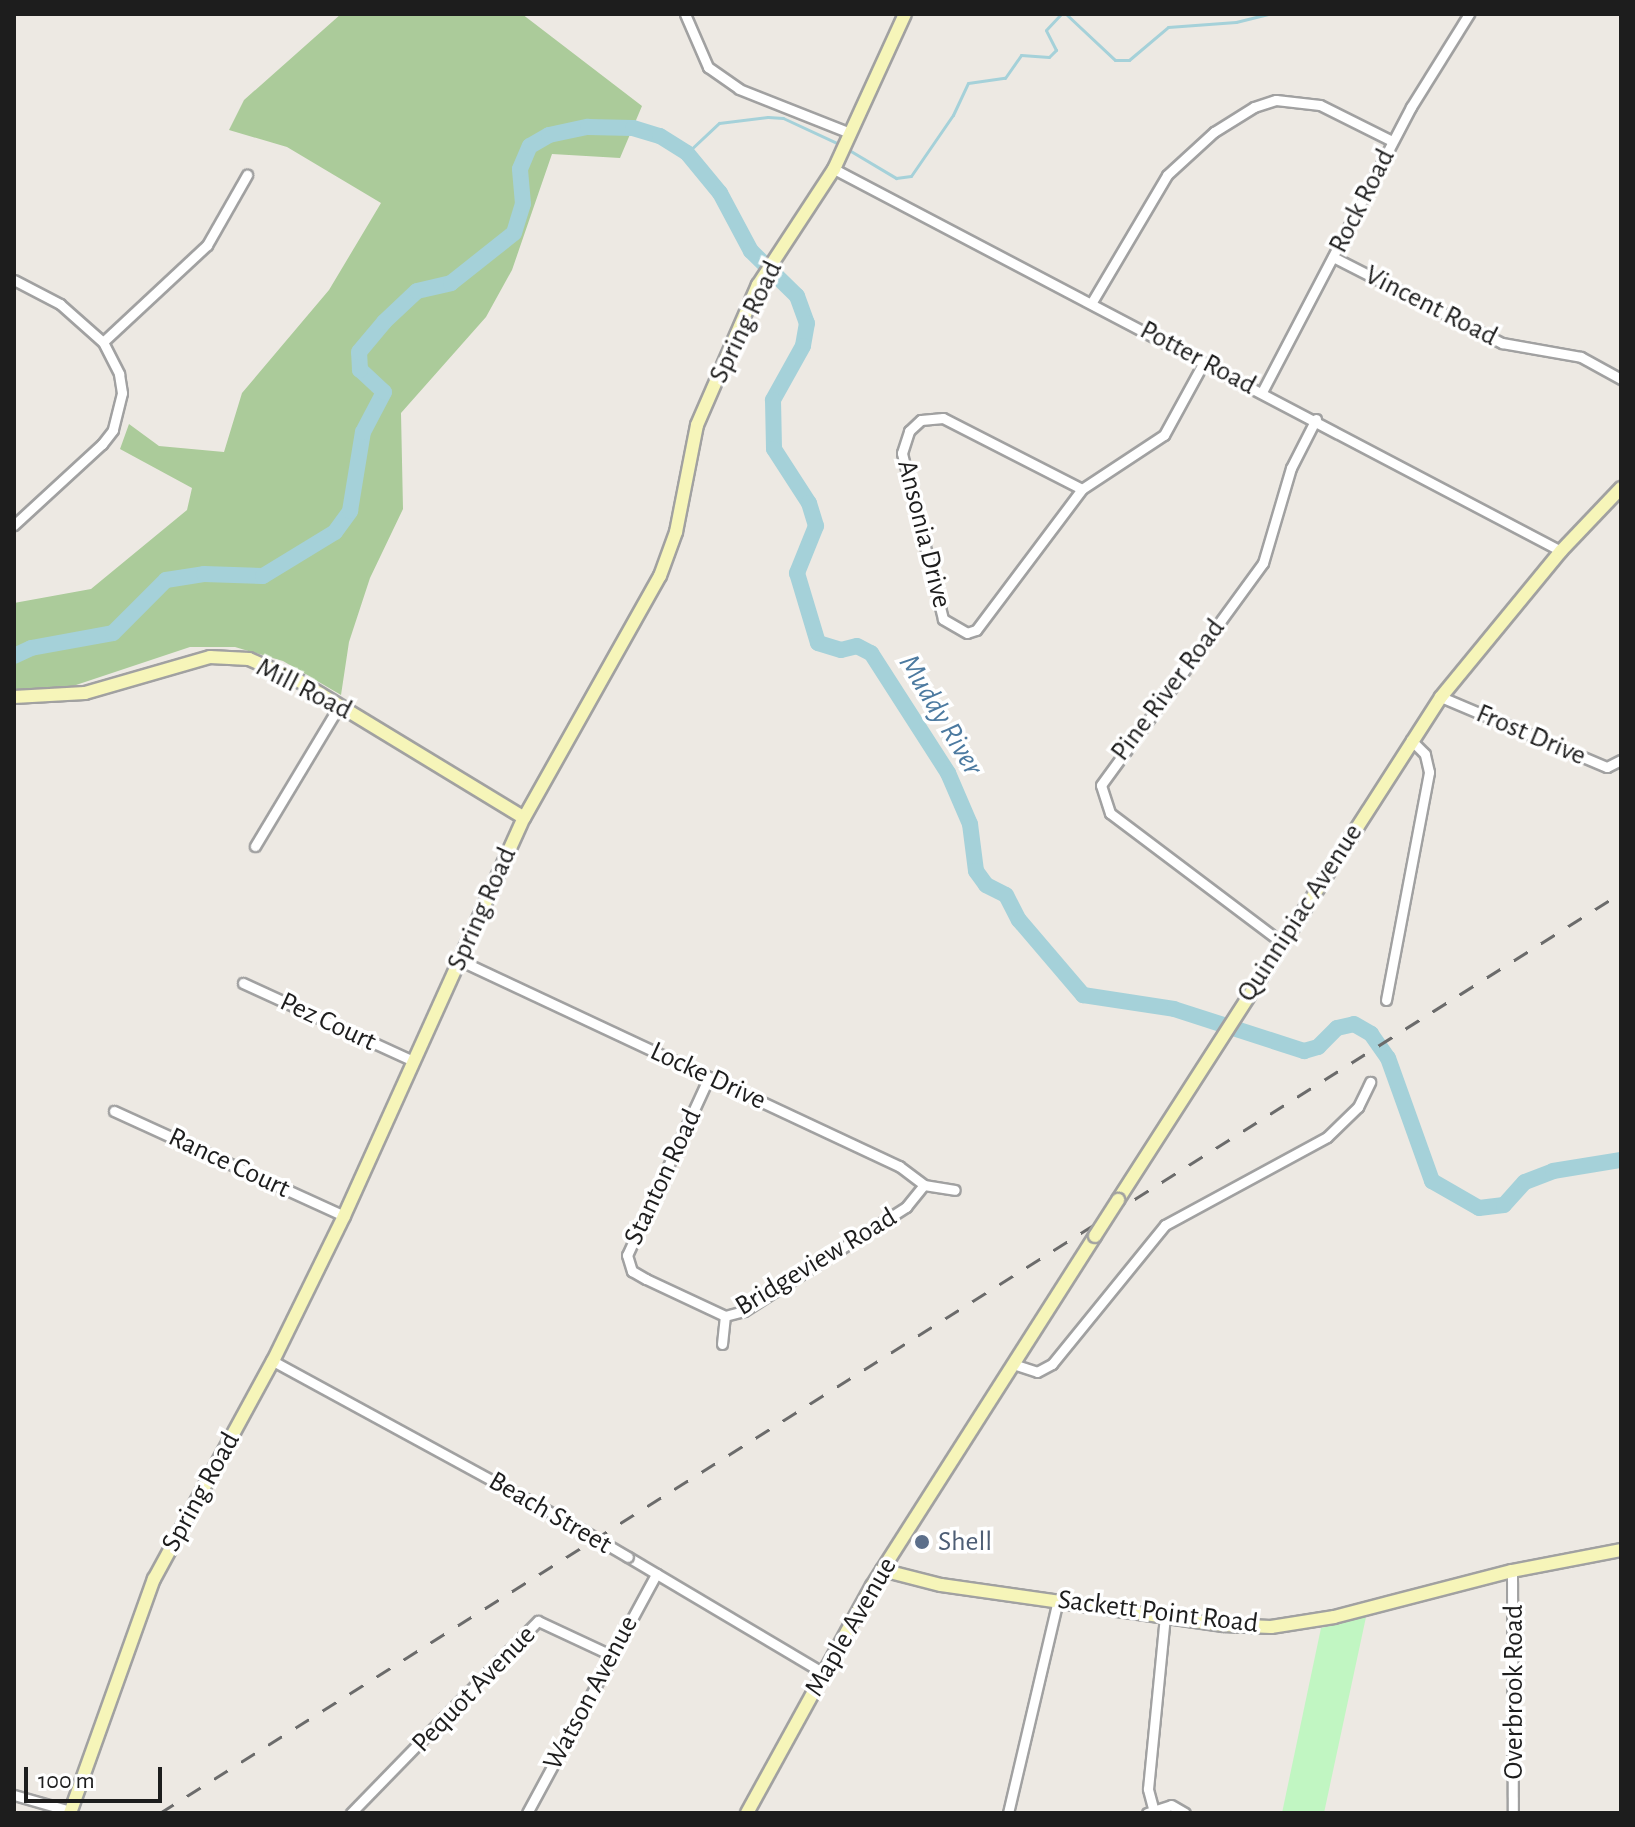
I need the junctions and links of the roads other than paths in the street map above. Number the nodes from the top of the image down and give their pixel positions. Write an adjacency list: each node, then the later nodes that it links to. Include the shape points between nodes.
1 (685, 14): 4 (street, via 708,67 739,89)
2 (905, 14): 4 (street, Spring Road)
3 (1469, 14): 5 (street, Rock Road)
4 (850, 133): 6 (street, Spring Road)
5 (1392, 141): 8 (street, Rock Road); 10 (street, via 1320,105 1276,100 1254,107 1214,132 1167,175)
6 (834, 169): 10 (street, Potter Road); 25 (street, Spring Road, via 763,278 697,425 676,532 660,576)
7 (247, 175): 11 (street, via 207,245)
8 (1333, 257): 13 (street, Vincent Road, via 1502,343 1581,357); 14 (street, Rock Road)
9 (14, 280): 11 (street, via 60,304)
10 (1092, 302): 12 (street, Potter Road)
11 (103, 342): 18 (street, via 122,393 113,430)
12 (1204, 362): 14 (street, Potter Road); 17 (street, Ansonia Drive, via 1164,435)
13 (1621, 379)
14 (1262, 392): 15 (street, Potter Road)
15 (1316, 419): 19 (street, Potter Road); 27 (street, Pine River Road, via 1291,468 1263,563 1101,785 1110,813)
16 (1621, 488): 19 (street, Quinnipiac Avenue)
17 (1082, 489): 17 (street, Ansonia Drive, via 976,630 961,633 950,627 940,608 902,453 909,431 921,420 943,418)
18 (14, 525)
19 (1561, 551): 21 (street, Quinnipiac Avenue)
20 (14, 697): 22 (street, Mill Road, via 85,693 190,660 230,657 270,666)
21 (1441, 697): 23 (street, Quinnipiac Avenue); 24 (street, Frost Drive, via 1607,767)
22 (339, 706): 25 (street, Mill Road); 26 (street)
23 (1411, 740): 27 (street, Quinnipiac Avenue); 30 (street, via 1425,754 1429,781)
24 (1621, 760)
25 (524, 818): 28 (street, Spring Road)
26 (255, 846)
27 (1281, 942): 41 (street, Quinnipiac Avenue, bridge)
28 (459, 960): 31 (street, Spring Road); 32 (street, Locke Drive)
29 (243, 983): 31 (street, Pez Court)
30 (1386, 1000)
31 (413, 1061): 37 (street, Spring Road)
32 (709, 1077): 35 (street, Locke Drive, via 899,1166); 38 (street, Stanton Road, via 627,1255 632,1271)
33 (1370, 1082): 41 (street, via 1358,1107 1327,1137 1165,1225 1052,1364 1037,1372)
34 (114, 1111): 37 (street, Rance Court)
35 (924, 1185): 36 (street, Locke Drive); 38 (street, Bridgeview Road, via 906,1207 744,1311)
36 (955, 1190)
37 (344, 1216): 40 (street, Spring Road)
38 (725, 1316): 39 (street, Bridgeview Road)
39 (722, 1344)
40 (273, 1361): 45 (street, Beach Street, bridge); 52 (street, Spring Road, via 154,1579)
41 (1013, 1364): 43 (street, Maple Avenue)
42 (1621, 1550): 44 (street, Sackett Point Road)
43 (882, 1570): 46 (street, Sackett Point Road, via 941,1585); 49 (street, Maple Avenue)
44 (1512, 1571): 47 (street, Sackett Point Road, via 1305,1623 1251,1627); 58 (street, Overbrook Road)
45 (656, 1574): 48 (street, Watson Avenue); 49 (street, Beach Street)
46 (1058, 1600): 47 (street, Sackett Point Road); 56 (street)
47 (1165, 1617): 51 (street)
48 (611, 1655): 53 (street, Pequot Avenue, via 538,1621); 54 (street, Watson Avenue)
49 (823, 1673): 55 (street, Maple Avenue)
50 (14, 1795): 52 (street)
51 (1150, 1811): 57 (street, via 1171,1805)
52 (70, 1812)
53 (351, 1813)
54 (527, 1813)
55 (747, 1813)
56 (1008, 1813)
57 (1185, 1813)
58 (1513, 1813)

